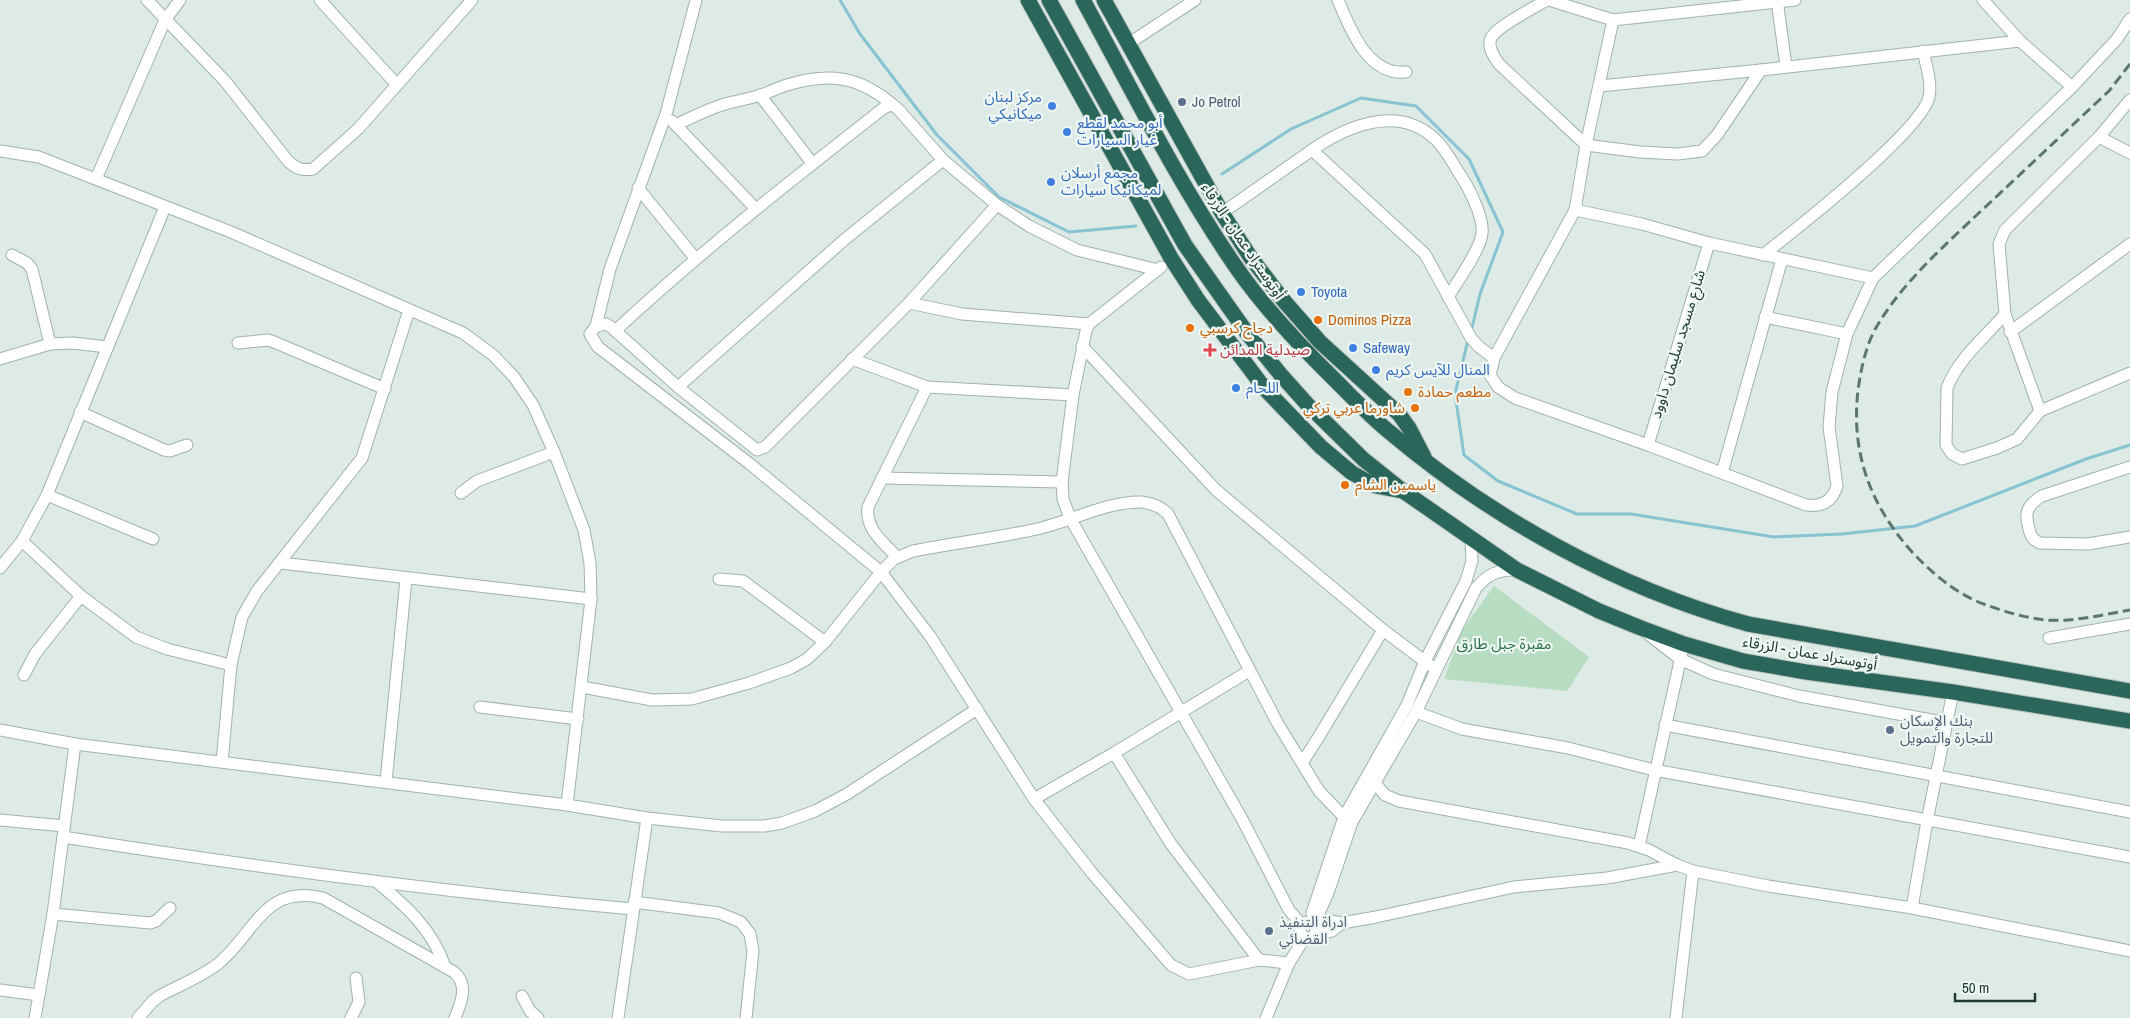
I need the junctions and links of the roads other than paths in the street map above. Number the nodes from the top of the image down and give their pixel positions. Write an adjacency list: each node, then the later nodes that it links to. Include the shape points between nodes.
1 (147, 0): 17 (street)
2 (180, 0): 17 (street)
3 (320, 0): 25 (street)
4 (472, 0): 25 (street)
5 (696, 0): 31 (street)
6 (1028, 0): 52 (highway, أوتوستراد عمان - الزرقاء)
7 (1049, 0): 76 (highway, أوتوستراد عمان - الزرقاء, via 1185,246)
8 (1084, 0): 71 (highway, أوتوستراد عمان - الزرقاء, via 1208,225 1237,269)
9 (1104, 0): 20 (highway, أوتوستراد عمان - الزرقاء)
10 (1195, 0): 20 (street)
11 (1338, 0): 24 (street, via 1355,39 1367,54 1388,70)
12 (1548, 0): 18 (street); 34 (street, via 1494,34 1491,51 1499,64)
13 (1796, 0): 15 (street)
14 (1982, 0): 19 (street)
15 (1777, 1): 18 (street); 22 (street)
16 (2130, 19): 27 (street, via 2117,39)
17 (165, 20): 25 (street, via 225,82 296,168 312,169 358,129); 40 (street)
18 (1613, 20): 26 (street)
19 (2020, 41): 21 (street); 27 (street)
20 (1128, 44): 46 (highway, أوتوستراد عمان - الزرقاء)
21 (1923, 51): 22 (street); 50 (street, via 1928,97 1913,123 1866,168)
22 (1786, 66): 23 (street)
23 (1761, 70): 26 (street); 34 (street, via 1717,135 1702,151 1678,154)
24 (1406, 72)
25 (397, 85)
26 (1600, 86): 34 (street)
27 (2072, 87): 55 (street)
28 (760, 95): 30 (street, via 805,80 831,76 867,87); 32 (street, via 725,104); 39 (street)
29 (2130, 100): 33 (street)
30 (893, 105): 38 (street); 39 (street, via 885,106)
31 (666, 114): 32 (street); 41 (street)
32 (676, 125): 44 (street)
33 (2098, 137): 37 (street); 59 (street, via 2001,237)
34 (1586, 145): 45 (street)
35 (1312, 150): 46 (street); 56 (street, via 1421,249); 56 (street, via 1343,131 1384,120 1415,126 1435,139 1466,183 1482,223 1478,247)
36 (0, 151): 40 (street, via 38,156)
37 (2130, 153)
38 (943, 160): 42 (street); 77 (street, via 844,240)
39 (812, 163): 44 (street)
40 (96, 179): 43 (street)
41 (638, 188): 51 (street); 62 (street, via 610,270)
42 (997, 205): 54 (street, via 1077,250); 57 (street)
43 (165, 207): 58 (street); 70 (street)
44 (755, 208): 51 (street)
45 (1575, 210): 47 (street); 72 (street)
46 (1222, 213): 66 (highway, أوتوستراد عمان - الزرقاء, via 1250,258)
47 (1709, 243): 50 (street); 85 (street, شارع مسجد سليمان داوود)
48 (2130, 244): 64 (street)
49 (12, 255): 67 (street, via 32,269)
50 (1763, 255): 53 (street)
51 (695, 258): 63 (street)
52 (1172, 258): 54 (street); 80 (highway, أوتوستراد عمان - الزرقاء, via 1198,300)
53 (1782, 259): 55 (street); 60 (street)
54 (1158, 270): 61 (street)
55 (1873, 278): 65 (street)
56 (1448, 297): 72 (street, via 1471,338)
57 (909, 303): 61 (street, via 962,314); 73 (street)
58 (409, 310): 79 (street); 86 (street, via 463,333 493,355 514,376 533,405)
59 (2005, 314): 64 (street); 82 (street, via 1961,363 1947,388 1946,445 1952,454 1962,459 1997,448 2017,439)
60 (1765, 317): 65 (street); 89 (street)
61 (1089, 324): 69 (street)
62 (596, 326): 63 (street, via 606,324); 104 (street, via 590,334 598,347 750,464)
63 (615, 331): 77 (street)
64 (2010, 332): 82 (street)
65 (1847, 334): 89 (street, via 1831,399 1829,427 1837,486 1830,499 1817,506 1806,505)
66 (1320, 342): 71 (highway); 87 (highway, أوتوستراد عمان - الزرقاء, via 1398,414 1410,428)
67 (50, 344): 70 (street); 74 (street)
68 (238, 344): 79 (street, via 268,340)
69 (1082, 346): 81 (street); 111 (street, via 1216,490)
70 (107, 347): 83 (street)
71 (1306, 353): 87 (highway, أوتوستراد عمان - الزرقاء, via 1386,430)
72 (1494, 358): 85 (street, via 1490,375 1498,387 1515,398)
73 (852, 359): 77 (street, via 765,447 756,450); 78 (street)
74 (0, 360)
75 (2130, 373): 82 (street)
76 (1281, 375): 80 (highway); 92 (highway, أوتوستراد عمان - الزرقاء, via 1335,433)
77 (678, 387)
78 (928, 387): 81 (street); 90 (street)
79 (386, 389): 101 (street, via 362,458)
80 (1265, 389): 92 (highway, أوتوستراد عمان - الزرقاء, via 1310,436 1352,473 1376,486)
81 (1073, 395): 91 (street)
82 (2040, 411)
83 (80, 412): 84 (street, via 164,450); 94 (street)
84 (187, 445)
85 (1648, 445): 89 (street)
86 (554, 452): 93 (street, via 477,481); 108 (street, via 584,530 590,563)
87 (1425, 461): 122 (highway, أوتوستراد عمان - الزرقاء, via 1489,505 1574,555 1700,611 1748,624)
88 (2130, 467): 96 (street, via 2042,496 2029,506 2025,519 2034,541 2040,543 2088,544)
89 (1722, 473)
90 (882, 478): 91 (street); 100 (street, via 868,506 867,518 874,532)
91 (1062, 482): 95 (street, via 1063,499)
92 (1403, 491): 98 (highway, أوتوستراد عمان - الزرقاء)
93 (461, 494)
94 (47, 495): 97 (street); 99 (street)
95 (1070, 518): 100 (street, via 1039,529 930,547); 119 (street, via 1132,503 1163,508); 126 (street)
96 (2130, 537)
97 (154, 539)
98 (1471, 539): 103 (highway, أوتوستراد عمان - الزرقاء); 116 (street, via 1470,571)
99 (22, 541): 102 (street); 107 (street)
100 (896, 557): 104 (street)
101 (281, 563): 105 (street); 117 (street, via 248,604)
102 (0, 568)
103 (1517, 570): 110 (highway, أوتوستراد عمان - الزرقاء, via 1590,607); 118 (street, via 1505,569 1483,578)
104 (880, 572): 113 (street); 125 (street, via 930,636)
105 (406, 579): 108 (street); 139 (street)
106 (719, 579): 113 (street, via 743,581)
107 (81, 596): 117 (street, via 149,644); 120 (street, via 34,654)
108 (591, 599): 121 (street)
109 (2130, 624): 112 (street)
110 (1641, 628): 114 (highway, أوتوستراد عمان - الزرقاء); 115 (street)
111 (1383, 630): 116 (street); 136 (street)
112 (2049, 638)
113 (825, 642): 121 (street, via 807,659 791,668 692,699 652,700)
114 (1684, 644): 115 (street); 123 (highway, أوتوستراد عمان - الزرقاء, via 1760,665)
115 (1680, 659): 130 (street, via 1713,674 1756,686); 131 (street)
116 (1425, 661): 118 (street); 144 (street, via 1407,705)
117 (231, 665): 135 (street)
118 (1435, 669): 127 (street)
119 (1249, 671): 126 (street); 136 (street)
120 (24, 675)
121 (582, 687): 128 (street)
122 (2130, 691)
123 (1953, 692): 129 (highway, أوتوستراد عمان - الزرقاء); 130 (street)
124 (480, 707): 128 (street)
125 (977, 709): 141 (street); 145 (street, via 847,794 800,818 740,827)
126 (1181, 712): 134 (street); 158 (street, via 1289,910)
127 (1416, 712): 137 (street, via 1462,729 1568,748); 140 (street)
128 (578, 719): 142 (street)
129 (2130, 721)
130 (1948, 723): 138 (street)
131 (1665, 725): 137 (street); 138 (street)
132 (0, 730): 133 (street)
133 (75, 744): 135 (street); 148 (street)
134 (1114, 754): 141 (street); 160 (street, via 1171,844)
135 (222, 762): 139 (street)
136 (1302, 763): 144 (street, via 1319,791)
137 (1654, 770): 147 (street); 149 (street)
138 (1936, 776): 143 (street); 147 (street)
139 (386, 782): 142 (street)
140 (1375, 783): 149 (street, via 1384,795 1399,801); 158 (street, via 1352,822 1328,893)
141 (1034, 799): 160 (street, via 1171,965 1188,974)
142 (567, 805): 145 (street)
143 (2130, 812)
144 (1344, 817): 158 (street)
145 (647, 818): 154 (street)
146 (0, 820): 148 (street)
147 (1927, 821): 150 (street); 156 (street)
148 (63, 832): 153 (street, via 247,865); 157 (street)
149 (1639, 846): 151 (street)
150 (2130, 857)
151 (1677, 865): 152 (street); 158 (street, via 1608,878 1514,887 1342,923 1331,921)
152 (1694, 871): 156 (street); 175 (street)
153 (377, 882): 154 (street, via 450,892); 162 (street, via 417,917 441,954)
154 (634, 905): 172 (street); 173 (street, via 719,913 741,922 750,934 754,951)
155 (170, 908): 157 (street, via 150,923)
156 (1912, 908): 159 (street)
157 (53, 914): 165 (street)
158 (1310, 928): 161 (street)
159 (2130, 951)
160 (1259, 960): 161 (street)
161 (1289, 963): 174 (street)
162 (445, 967): 168 (street, via 323,898 306,895 286,897 274,902 219,963 161,995); 170 (street, via 459,977 462,984 462,1002)
163 (356, 978): 169 (street, via 359,1002)
164 (0, 990): 165 (street)
165 (39, 995): 167 (street)
166 (522, 996): 171 (street)
167 (35, 1018)
168 (138, 1018)
169 (351, 1018)
170 (455, 1018)
171 (538, 1018)
172 (618, 1018)
173 (746, 1018)
174 (1266, 1018)
175 (1676, 1018)

